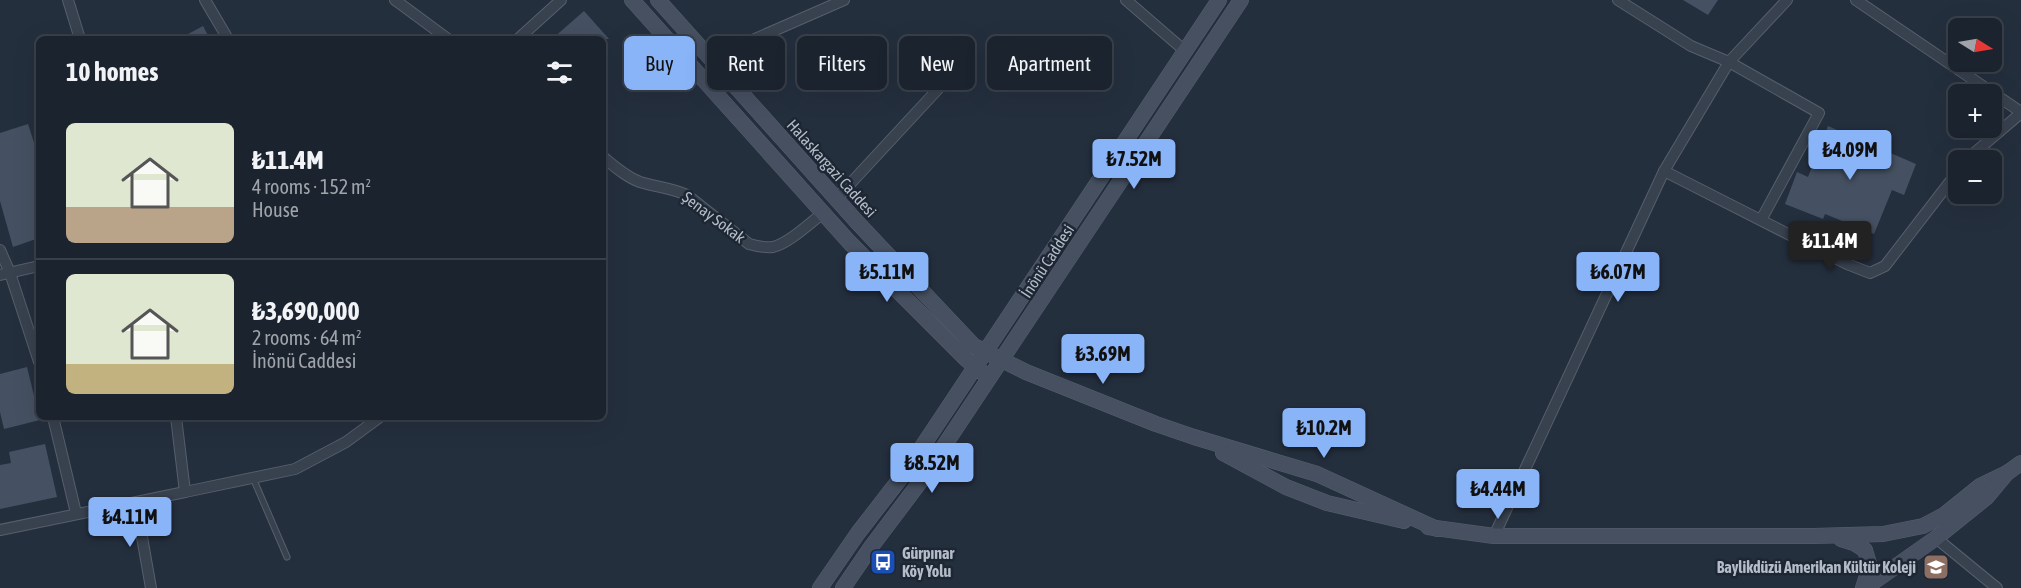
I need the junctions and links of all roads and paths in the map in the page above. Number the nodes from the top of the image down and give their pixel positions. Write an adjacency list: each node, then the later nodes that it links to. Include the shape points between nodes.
1 (68, 0): 14 (street)
2 (206, 0): 15 (street)
3 (395, 0): 16 (street)
4 (561, 0): 17 (street)
5 (632, 0): 18 (main road)
6 (658, 0): 21 (main road, Halaskargazi Caddesi)
7 (843, 0): 19 (street)
8 (1126, 0): 20 (street)
9 (1219, 0): 20 (main road)
10 (1241, 0): 23 (main road, İnönü Caddesi)
11 (1618, 0): 22 (street, via 1691,46)
12 (1787, 0): 22 (street)
13 (1856, 0): 27 (street)
14 (79, 36)
15 (226, 36)
16 (444, 36)
17 (521, 36)
18 (664, 36)
19 (761, 36)
20 (1185, 51): 23 (main road); 30 (main road)
21 (707, 57)
22 (1729, 62): 31 (street); 36 (street, via 1819,113)
23 (1198, 63): 32 (main road, İnönü Caddesi)
24 (695, 70): 35 (main road)
25 (737, 90): 34 (main road, Halaskargazi Caddesi)
26 (937, 90): 34 (street)
27 (2021, 113): 28 (street)
28 (1978, 150)
29 (606, 160): 35 (street, Şenay Sokak, via 638,182 687,195 748,244 773,247)
30 (1110, 162): 32 (main road); 40 (main road)
31 (1664, 171): 36 (street); 60 (street)
32 (1126, 172): 42 (main road, İnönü Caddesi)
33 (1948, 184): 36 (street, via 1885,266 1870,273)
34 (836, 199): 35 (main road); 40 (main road, Halaskargazi Caddesi, via 974,346)
35 (823, 213): 43 (main road)
36 (1761, 220)
37 (0, 250): 39 (street)
38 (36, 267): 39 (street)
39 (5, 274): 41 (street)
40 (985, 353): 42 (main road, Halaskargazi Caddesi); 43 (main road)
41 (36, 354)
42 (1001, 361): 44 (main road, İnönü Caddesi); 48 (main road, Halaskargazi Caddesi)
43 (975, 368): 44 (main road); 50 (main road)
44 (990, 378): 53 (main road, İnönü Caddesi)
45 (54, 420): 56 (street)
46 (176, 420): 54 (street)
47 (376, 420): 52 (street, via 346,442 295,469)
48 (1194, 437): 57 (main road, via 1317,474); 57 (main road, via 1286,487 1327,503)
49 (2021, 463): 51 (main road)
50 (906, 471): 53 (main road); 59 (main road)
51 (2007, 473): 61 (main road, via 1980,486 1944,515 1923,526 1883,534); 62 (main road, via 1987,497)
52 (253, 478): 54 (street); 64 (lane)
53 (920, 482): 63 (main road, İnönü Caddesi)
54 (185, 492): 55 (street)
55 (136, 503): 56 (street); 65 (street)
56 (76, 513): 58 (street)
57 (1437, 529): 60 (main road)
58 (0, 530)
59 (858, 533): 63 (main road); 66 (main road)
60 (1494, 536): 61 (main road)
61 (1814, 536): 68 (main road, via 1836,537 1865,550 1870,567)
62 (1936, 538): 68 (main road); 69 (street)
63 (871, 547): 67 (main road, İnönü Caddesi)
64 (286, 557)
65 (151, 588)
66 (821, 588)
67 (843, 588)
68 (1864, 588)
69 (1997, 588)

